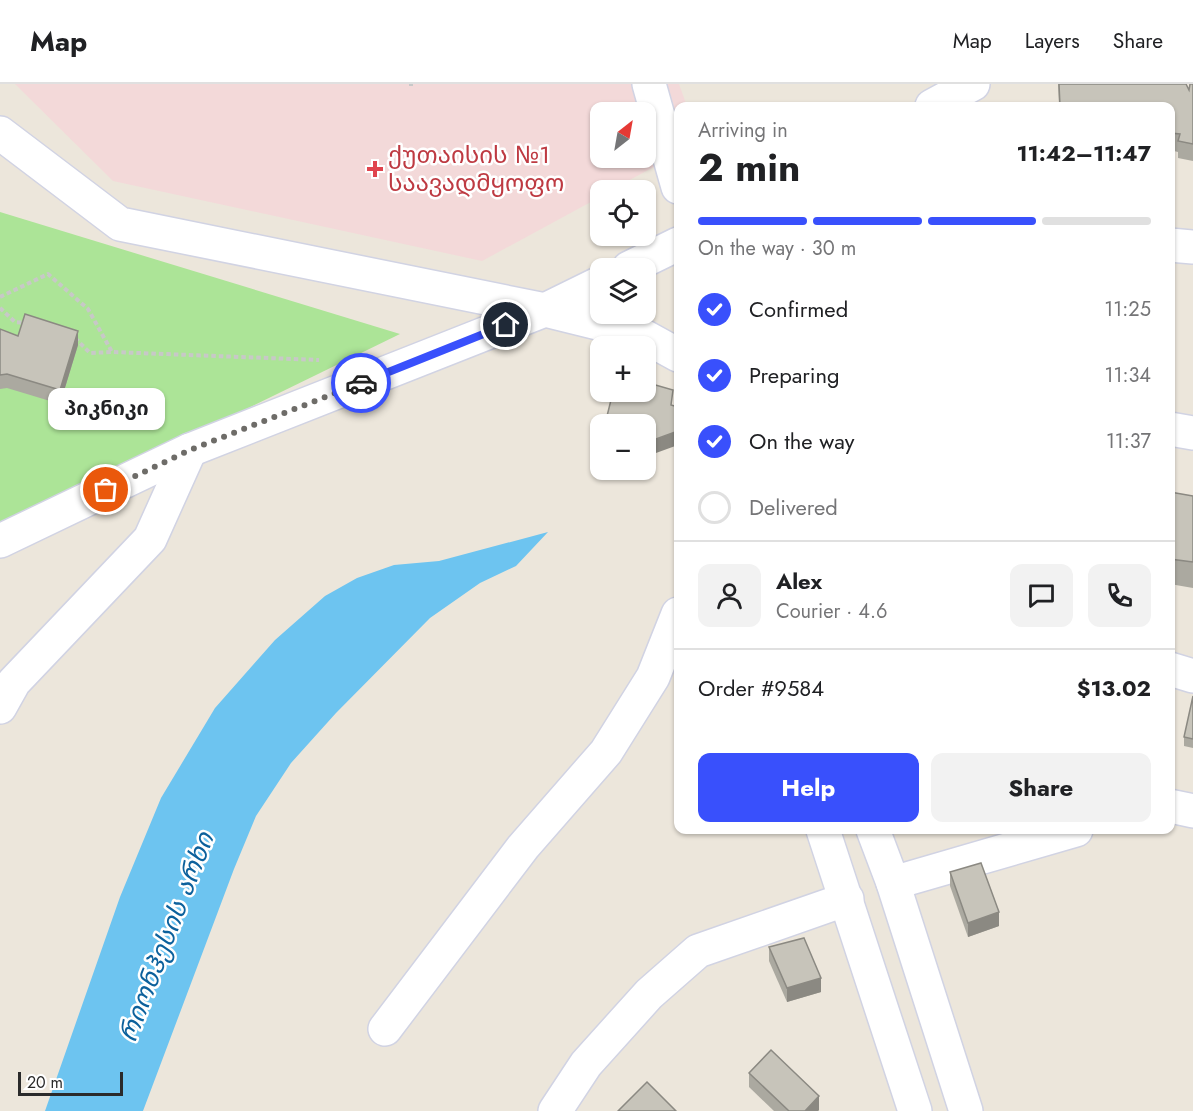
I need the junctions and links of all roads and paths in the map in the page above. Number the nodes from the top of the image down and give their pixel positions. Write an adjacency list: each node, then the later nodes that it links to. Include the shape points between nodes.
1 (649, 84): 5 (street)
2 (973, 84): 3 (street)
3 (939, 102)
4 (0, 133): 13 (street, via 120,224)
5 (674, 173)
6 (1175, 245): 8 (street)
7 (674, 246): 9 (street)
8 (1193, 247)
9 (649, 258)
10 (590, 288): 13 (street)
11 (0, 297): 16 (path, via 48,274 88,309)
12 (0, 308): 14 (path, via 15,322)
13 (545, 310): 17 (street, via 638,333); 21 (street)
14 (35, 324)
15 (70, 333): 16 (path, via 90,353)
16 (112, 352): 18 (path)
17 (674, 353)
18 (326, 361)
19 (1175, 430): 20 (street)
20 (1193, 433)
21 (190, 450): 22 (street); 26 (street, via 150,538 14,682)
22 (0, 541)
23 (674, 624): 34 (street, via 653,677 606,752 523,848)
24 (1175, 671): 25 (street)
25 (1193, 676)
26 (0, 707)
27 (1175, 807): 28 (street)
28 (1193, 811)
29 (824, 834): 33 (street)
30 (875, 834): 32 (street)
31 (1062, 834): 32 (street)
32 (893, 883): 37 (street)
33 (847, 899): 35 (street, via 698,951 649,994 586,1064); 36 (street)
34 (385, 1029)
35 (555, 1111)
36 (915, 1111)
37 (966, 1111)

